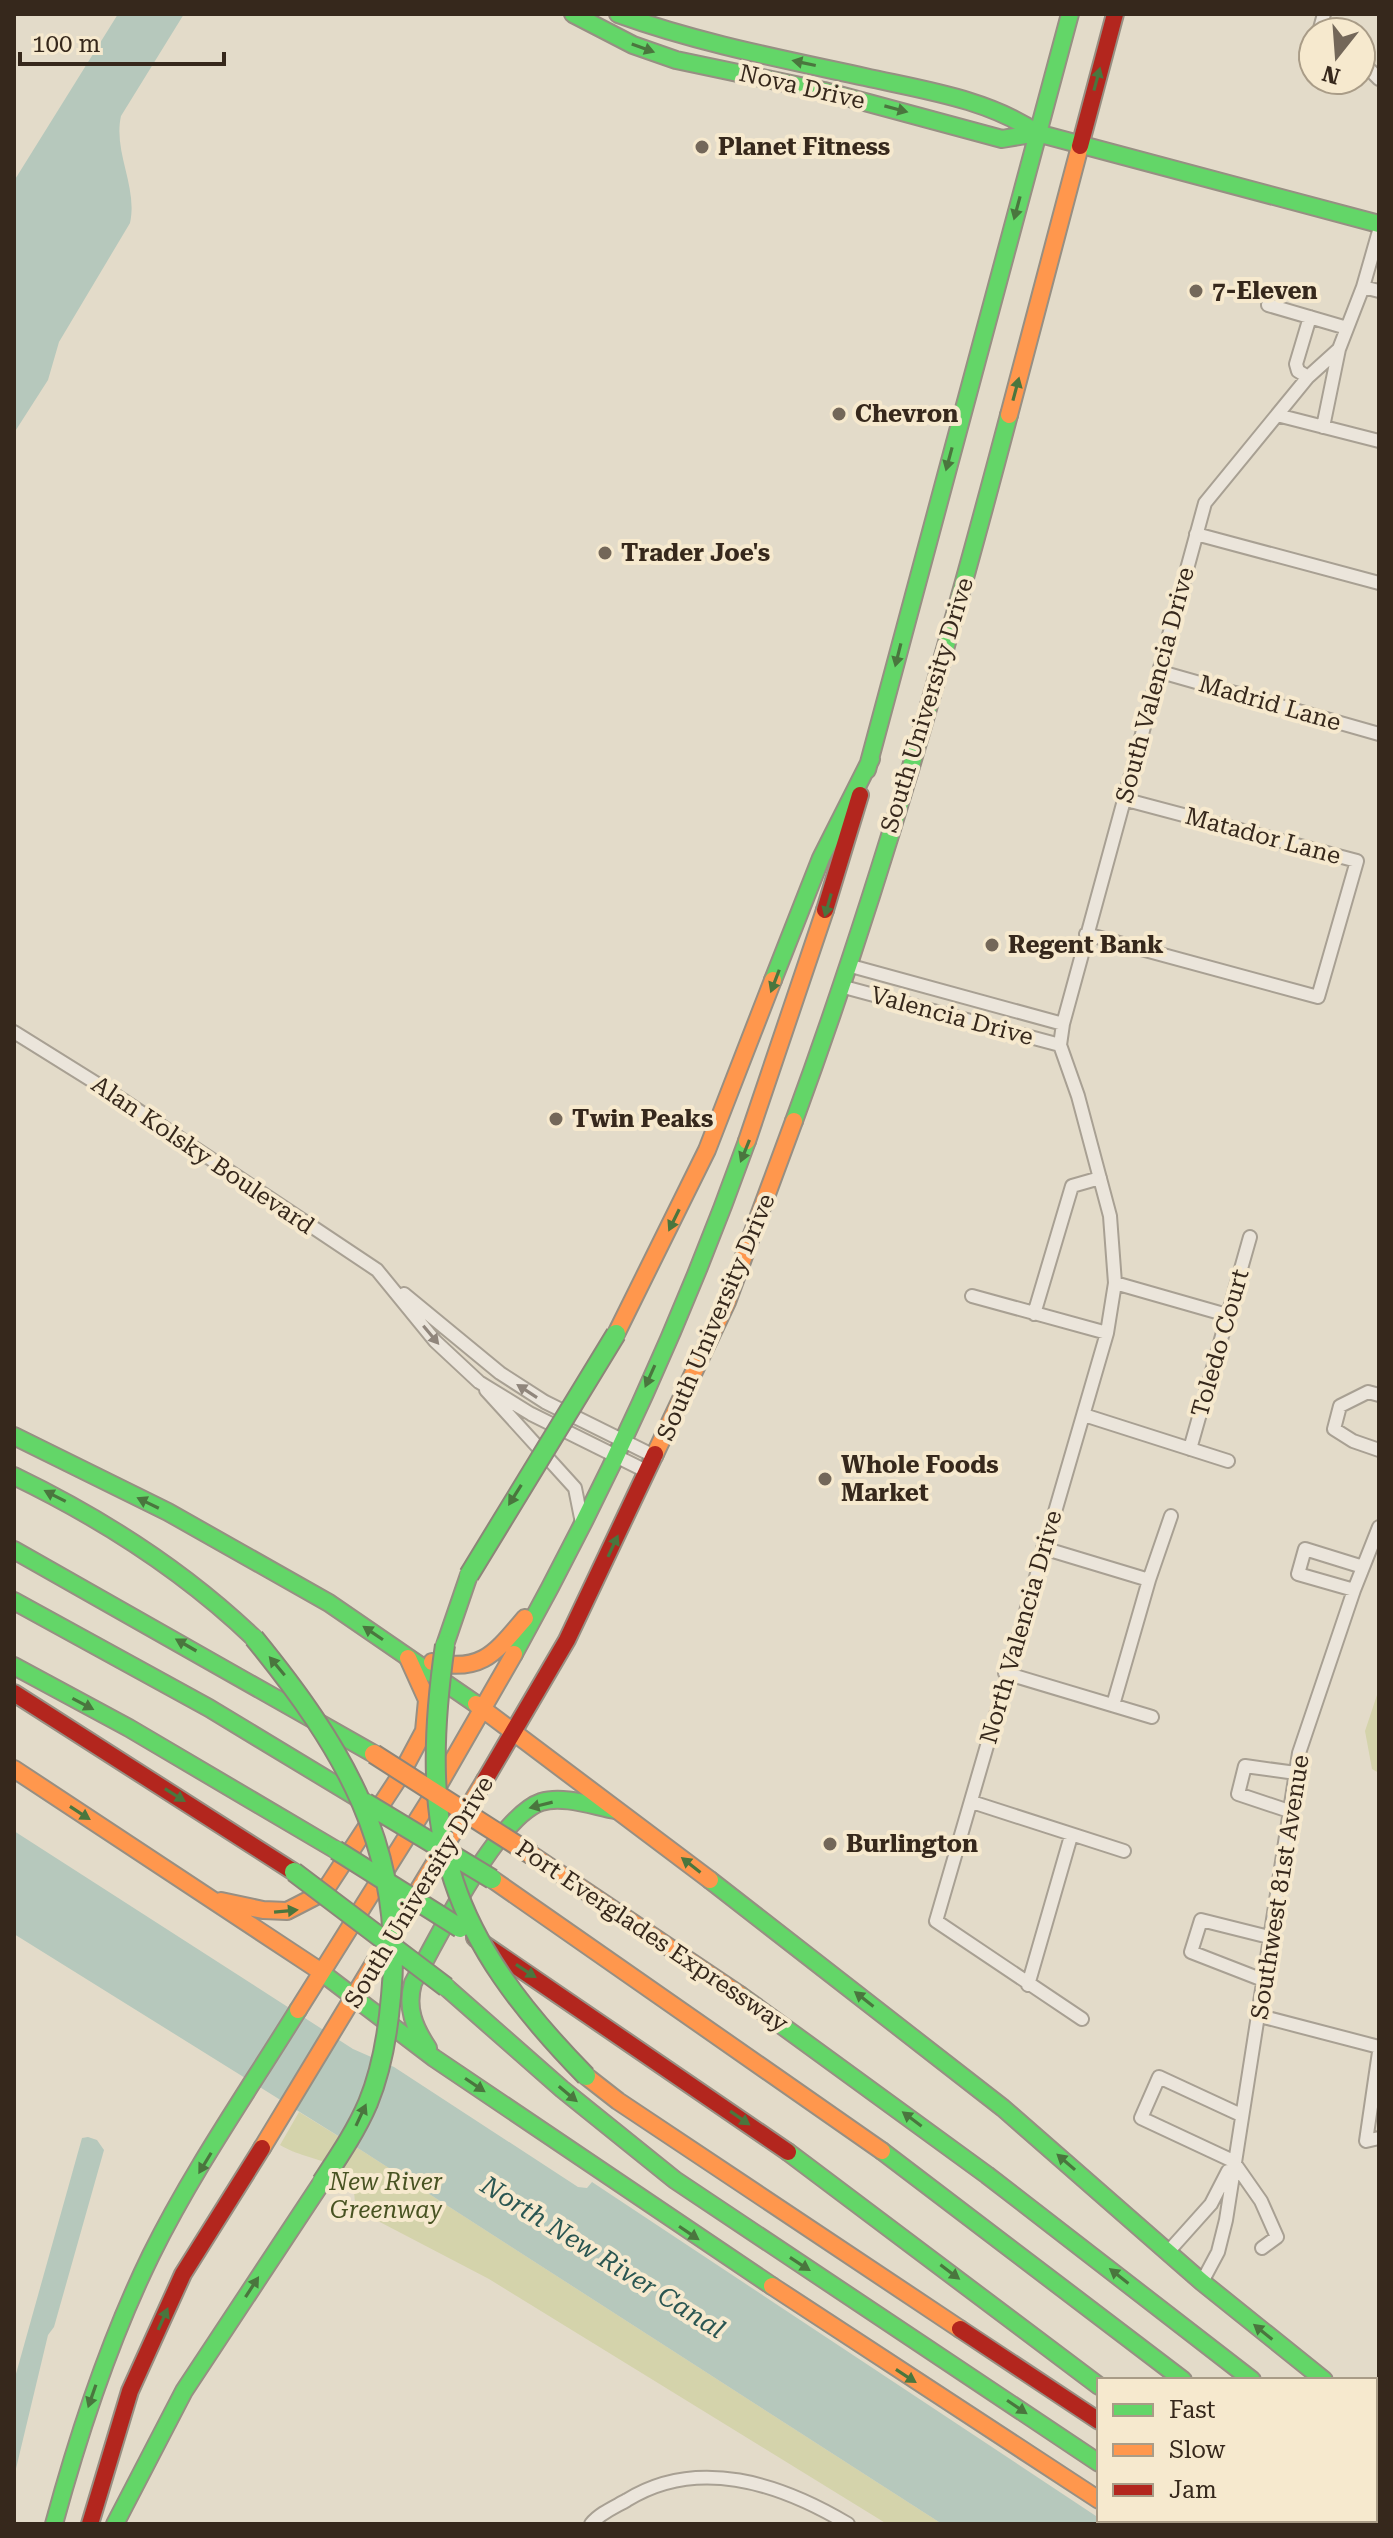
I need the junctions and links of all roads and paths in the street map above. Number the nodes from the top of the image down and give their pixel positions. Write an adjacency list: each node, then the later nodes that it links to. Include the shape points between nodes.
1 (573, 14): 5 (main road, Nova Drive, one-way to 5, via 676,60 824,91 1002,139)
2 (618, 14): 5 (main road, Nova Drive, one-way to 2, via 1010,114 681,37)
3 (1070, 14): 5 (main road, South University Drive)
4 (1115, 14): 6 (main road, South University Drive, one-way to 4)
5 (1037, 133): 6 (main road, Nova Drive); 23 (main road, South University Drive, one-way to 23)
6 (1080, 145): 7 (main road, Nova Drive); 26 (main road, South University Drive, one-way to 6, via 967,572)
7 (1379, 224)
8 (1379, 231): 9 (street, South Valencia Drive)
9 (1363, 287): 10 (street); 13 (street, South Valencia Drive)
10 (1379, 291)
11 (1268, 305): 12 (street)
12 (1310, 317): 13 (street); 15 (street, via 1296,364)
13 (1347, 328): 14 (street, South Valencia Drive)
14 (1339, 349): 15 (street, South Valencia Drive); 17 (street)
15 (1308, 377): 16 (street, South Valencia Drive)
16 (1277, 415): 17 (street); 19 (street, South Valencia Drive, via 1215,486)
17 (1323, 427): 18 (street)
18 (1379, 441)
19 (1196, 534): 20 (street); 21 (street, South Valencia Drive)
20 (1379, 583)
21 (1161, 672): 22 (street, Madrid Lane); 24 (street, South Valencia Drive)
22 (1379, 734)
23 (871, 759): 43 (main road, South University Drive, one-way to 43, via 812,961 752,1134); 97 (main road, one-way to 97, bridge, via 821,858 707,1150 616,1334 469,1575 445,1645 433,1705 436,1810 456,1893 480,1946 513,1998 586,2076)
24 (1123, 799): 25 (street, South Valencia Drive); 25 (street, Matador Lane, via 1357,861 1318,997)
25 (1086, 934): 28 (street, South Valencia Drive)
26 (851, 966): 27 (main road, South University Drive); 28 (street, Valencia Drive)
27 (844, 987): 30 (street, Valencia Drive); 48 (main road, South University Drive, via 746,1256)
28 (1063, 1024): 30 (street, North Valencia Drive)
29 (14, 1032): 33 (street, Alan Kolsky Boulevard)
30 (1060, 1045): 31 (street, North Valencia Drive)
31 (1100, 1178): 34 (street, North Valencia Drive, via 1110,1216); 36 (street, via 1072,1186)
32 (1250, 1237): 37 (street, Toledo Court)
33 (389, 1282): 39 (street, Alan Kolsky Boulevard, one-way to 39, via 435,1341); 43 (street, Alan Kolsky Boulevard, one-way to 33, via 508,1378)
34 (1115, 1283): 37 (street); 38 (street, North Valencia Drive)
35 (972, 1296): 36 (street)
36 (1034, 1314): 38 (street)
37 (1227, 1315): 44 (street, Toledo Court)
38 (1107, 1333): 41 (street, North Valencia Drive)
39 (479, 1382): 46 (street, Alan Kolsky Boulevard); 51 (street, via 575,1488)
40 (1379, 1395): 45 (street, via 1368,1392 1340,1406 1334,1429)
41 (1084, 1415): 44 (street, Toledo Court); 53 (street, North Valencia Drive)
42 (14, 1436): 60 (main road, one-way to 42, via 241,1552)
43 (621, 1439): 46 (main road, South University Drive); 48 (street, Alan Kolsky Boulevard)
44 (1190, 1449): 47 (street, Toledo Court)
45 (1379, 1450)
46 (613, 1457): 48 (street, Alan Kolsky Boulevard); 51 (main road, South University Drive)
47 (1228, 1461)
48 (652, 1465): 67 (main road, South University Drive, one-way to 48, via 580,1616)
49 (14, 1476): 102 (main road, one-way to 49, bridge, via 167,2420 364,2113 384,2050 397,1945 393,1901 380,1842 361,1793 332,1740 254,1638 222,1606 126,1534)
50 (1171, 1516): 56 (street)
51 (582, 1523): 57 (main road, South University Drive)
52 (1379, 1527): 55 (street, Southwest 81st Avenue)
53 (1043, 1548): 56 (street); 62 (street, North Valencia Drive)
54 (14, 1550): 91 (main road, Port Everglades Expressway, one-way to 54, bridge, via 826,2054 636,1922 374,1754)
55 (1363, 1567): 58 (street, Southwest 81st Avenue); 58 (street, via 1305,1549 1298,1574)
56 (1149, 1580): 64 (street)
57 (549, 1590): 60 (main road, via 490,1657 476,1665 448,1667); 65 (main road, South University Drive)
58 (1354, 1590): 69 (street, Southwest 81st Avenue)
59 (14, 1601): 92 (main road, bridge, via 209,1708 492,1879 846,2123)
60 (406, 1655): 65 (main road); 75 (main road, one-way to 60, via 285,1913 300,1910 324,1892 423,1735 428,1703)
61 (14, 1666): 96 (main road, one-way to 96, bridge, via 129,1728 460,1928 771,2139)
62 (1005, 1673): 64 (street); 70 (street, North Valencia Drive)
63 (14, 1693): 98 (main road, one-way to 98, bridge, via 294,1872 446,1987 675,2180)
64 (1113, 1705): 66 (street)
65 (483, 1709): 67 (main road); 77 (main road, South University Drive)
66 (1152, 1717)
67 (515, 1734): 71 (main road); 80 (main road, South University Drive)
68 (14, 1769): 75 (main road, one-way to 75)
69 (1296, 1773): 72 (street, Southwest 81st Avenue); 72 (street, via 1245,1766 1238,1794)
70 (972, 1802): 73 (street); 79 (street, North Valencia Drive, via 936,1921)
71 (617, 1810): 84 (main road, one-way to 84, via 540,1802 508,1825 428,1955 409,1996 415,2029); 89 (main road, one-way to 71, via 1003,2108)
72 (1289, 1811): 76 (street, Southwest 81st Avenue)
73 (1071, 1836): 74 (street); 79 (street)
74 (1124, 1851)
75 (210, 1898): 77 (main road)
76 (1269, 1937): 78 (street, Southwest 81st Avenue); 78 (street, via 1201,1920 1191,1952)
77 (322, 1972): 80 (main road); 100 (main road, South University Drive, one-way to 100, via 152,2253 99,2375)
78 (1263, 1980): 81 (street, Southwest 81st Avenue)
79 (1028, 1985): 82 (street)
80 (355, 1999): 84 (main road); 101 (main road, South University Drive, one-way to 80, via 130,2391 183,2274)
81 (1260, 2016): 83 (street); 85 (street, Southwest 81st Avenue)
82 (1082, 2019)
83 (1379, 2049): 86 (street, via 1366,2141)
84 (434, 2058): 99 (main road, one-way to 99, via 700,2240)
85 (1241, 2115): 87 (street, Southwest 81st Avenue); 87 (street, via 1159,2077 1141,2118)
86 (1379, 2138)
87 (1233, 2161): 88 (street, via 1261,2201 1277,2237); 89 (street, Southwest 81st Avenue, via 1211,2204); 90 (street, Southwest 81st Avenue, via 1218,2252)
88 (1262, 2248)
89 (1168, 2252): 90 (main road)
90 (1202, 2282): 95 (main road, one-way to 90)
91 (1181, 2324): 93 (main road, Port Everglades Expressway); 94 (main road)
92 (1180, 2378)
93 (1249, 2378)
94 (1262, 2378)
95 (1322, 2378)
96 (1097, 2384)
97 (1097, 2420)
98 (1097, 2462)
99 (1097, 2499)
100 (54, 2524)
101 (90, 2524)
102 (115, 2524)
103 (591, 2524): 104 (street, via 642,2490 691,2476 755,2482 816,2505)
104 (848, 2524)

